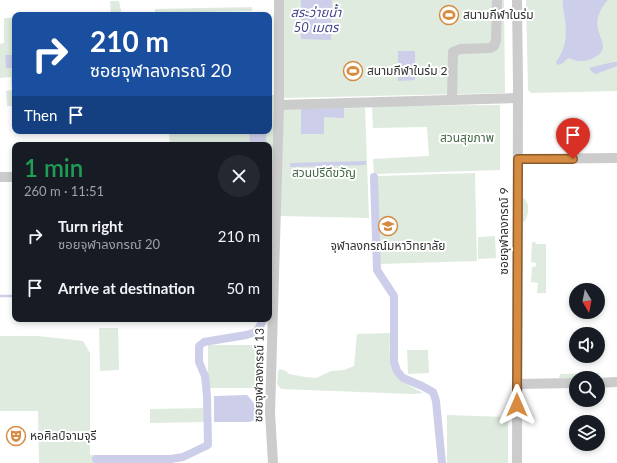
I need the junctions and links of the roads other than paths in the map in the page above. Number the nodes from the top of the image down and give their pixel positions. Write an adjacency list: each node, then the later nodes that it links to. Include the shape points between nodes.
1 (279, 0): 6 (street, ซอยจุฬาลงกรณ์ 13)
2 (497, 0): 5 (street, via 494,46 460,49 454,52)
3 (517, 0): 4 (street, ซอยจุฬาลงกรณ์ 9)
4 (518, 98): 5 (street); 8 (street, ซอยจุฬาลงกรณ์ 9)
5 (452, 100): 6 (street)
6 (279, 105): 9 (street, ซอยจุฬาลงกรณ์ 13)
7 (617, 158): 8 (street)
8 (518, 159): 17 (street, ซอยจุฬาลงกรณ์ 9)
9 (273, 172): 12 (street, ซอยจุฬาลงกรณ์ 13)
10 (0, 177): 11 (street)
11 (12, 177)
12 (272, 252)
13 (271, 322): 18 (street, ซอยจุฬาลงกรณ์ 13, via 270,413)
14 (617, 382): 16 (street)
15 (569, 383): 17 (street)
16 (605, 383)
17 (517, 384): 19 (street, ซอยจุฬาลงกรณ์ 9)
18 (273, 463)
19 (517, 463)

